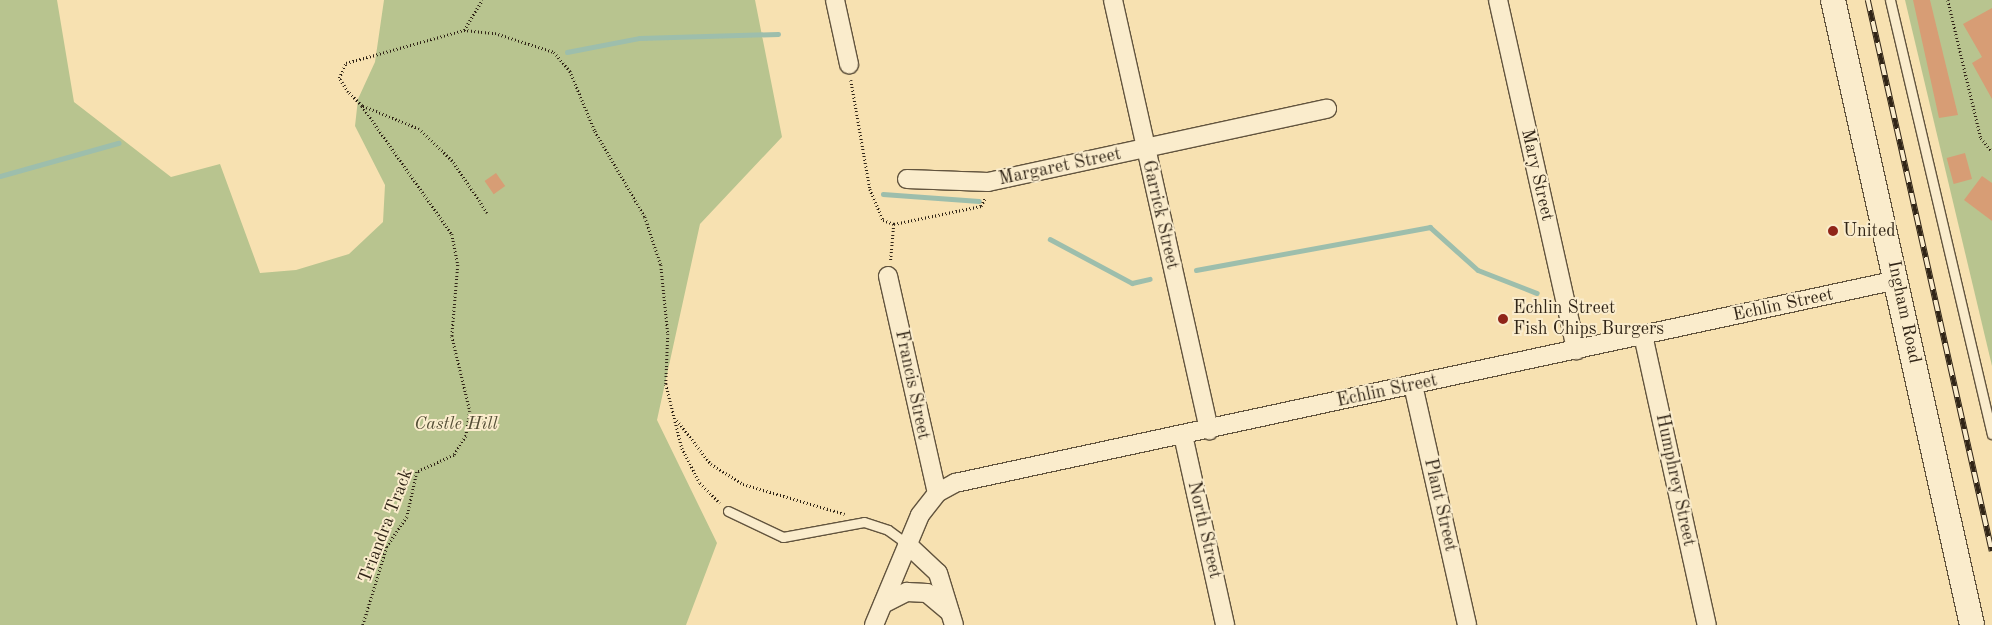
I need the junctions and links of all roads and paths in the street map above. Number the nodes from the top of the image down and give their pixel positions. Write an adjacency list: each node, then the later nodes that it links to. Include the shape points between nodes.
1 (482, 0): 8 (path)
2 (835, 0): 9 (street)
3 (1113, 0): 12 (street, Garrick Street)
4 (1498, 0): 21 (street, Mary Street)
5 (1833, 0): 19 (main road, Ingham Road)
6 (1890, 0): 25 (lane)
7 (1948, 0): 13 (path, via 1981,138)
8 (464, 30): 10 (path, via 346,63 339,78); 23 (path, via 495,33 554,52 584,98 595,131 644,217 662,265 668,334 666,384)
9 (849, 64): 17 (path, via 870,189 882,220)
10 (362, 106): 16 (path, via 419,129 452,161); 33 (path, Triandra Track, via 452,234 458,265 452,336 470,411 466,436 454,454 417,472 407,517 387,547)
11 (1328, 109): 12 (street, Margaret Street)
12 (1145, 149): 15 (street, Margaret Street); 24 (street, Garrick Street)
13 (1992, 151)
14 (907, 179): 15 (street, Margaret Street)
15 (988, 182): 17 (path, via 981,206)
16 (487, 213)
17 (894, 224): 18 (path)
18 (888, 276): 27 (street, Francis Street)
19 (1897, 280): 20 (street, Echlin Street); 38 (main road, Ingham Road)
20 (1644, 335): 21 (street, Echlin Street); 37 (street, Humphrey Street)
21 (1576, 350): 22 (street, Echlin Street)
22 (1413, 385): 24 (street, Echlin Street); 36 (street, Plant Street)
23 (675, 417): 28 (path, via 682,448 700,483); 29 (path, via 711,464 743,484)
24 (1208, 430): 26 (street, Echlin Street)
25 (1992, 434)
26 (1183, 435): 27 (street, Echlin Street, via 972,478); 35 (street, North Street)
27 (937, 493): 30 (street, Echlin Street, via 920,515)
28 (728, 512): 29 (lane, via 783,537)
29 (864, 522): 30 (lane, via 888,530)
30 (908, 544): 31 (street, Echlin Street); 32 (street, via 933,564)
31 (883, 604): 32 (street, via 907,592 922,592 938,598); 34 (street, Echlin Street)
32 (952, 618)
33 (363, 625)
34 (874, 625)
35 (1225, 625)
36 (1467, 625)
37 (1707, 625)
38 (1972, 625)

